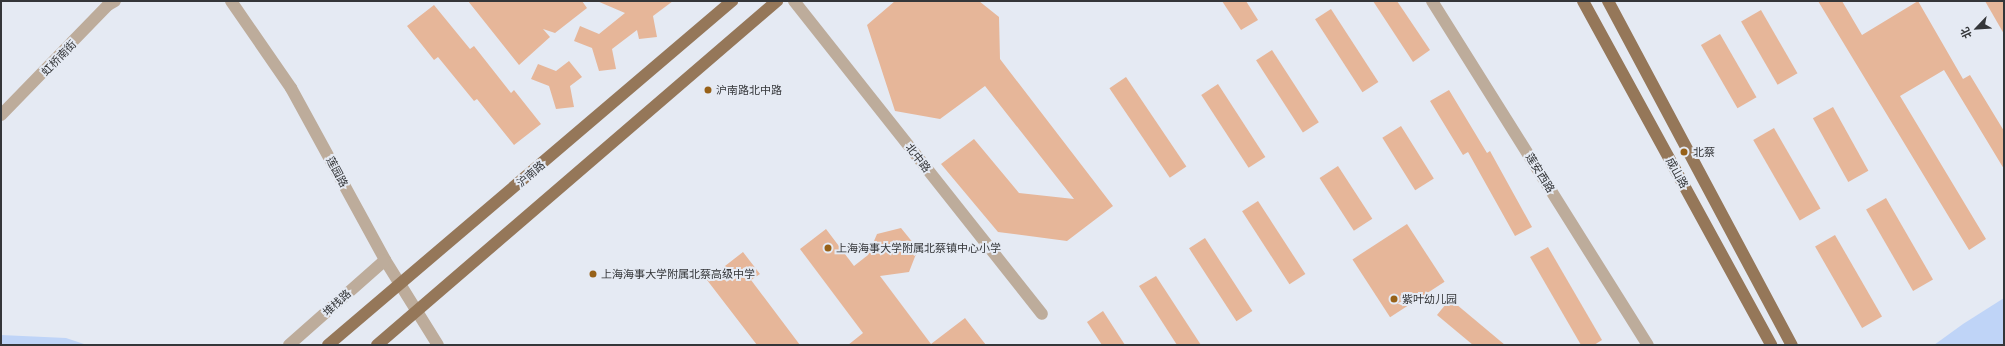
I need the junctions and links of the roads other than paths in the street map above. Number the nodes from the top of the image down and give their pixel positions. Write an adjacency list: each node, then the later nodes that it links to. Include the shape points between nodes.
1 (115, 1): 9 (street, 虹桥南街, via 108,5)
2 (231, 1): 10 (street, 莲园路, via 291,88)
3 (732, 1): 11 (main road, 沪南路)
4 (777, 1): 12 (main road)
5 (794, 1): 13 (street, 北中路)
6 (1432, 1): 18 (street, 莲安西路)
7 (1583, 1): 19 (main road, 成山路)
8 (1608, 1): 20 (main road, 成山路)
9 (1, 115)
10 (385, 260): 11 (street, 莲园路); 14 (street, 堆栈路)
11 (400, 286): 12 (street, 莲园路); 15 (main road, 沪南路)
12 (418, 311): 16 (main road); 17 (street, 莲园路)
13 (1042, 314)
14 (289, 345)
15 (328, 345)
16 (377, 345)
17 (438, 345)
18 (1648, 345)
19 (1771, 345)
20 (1792, 345)

